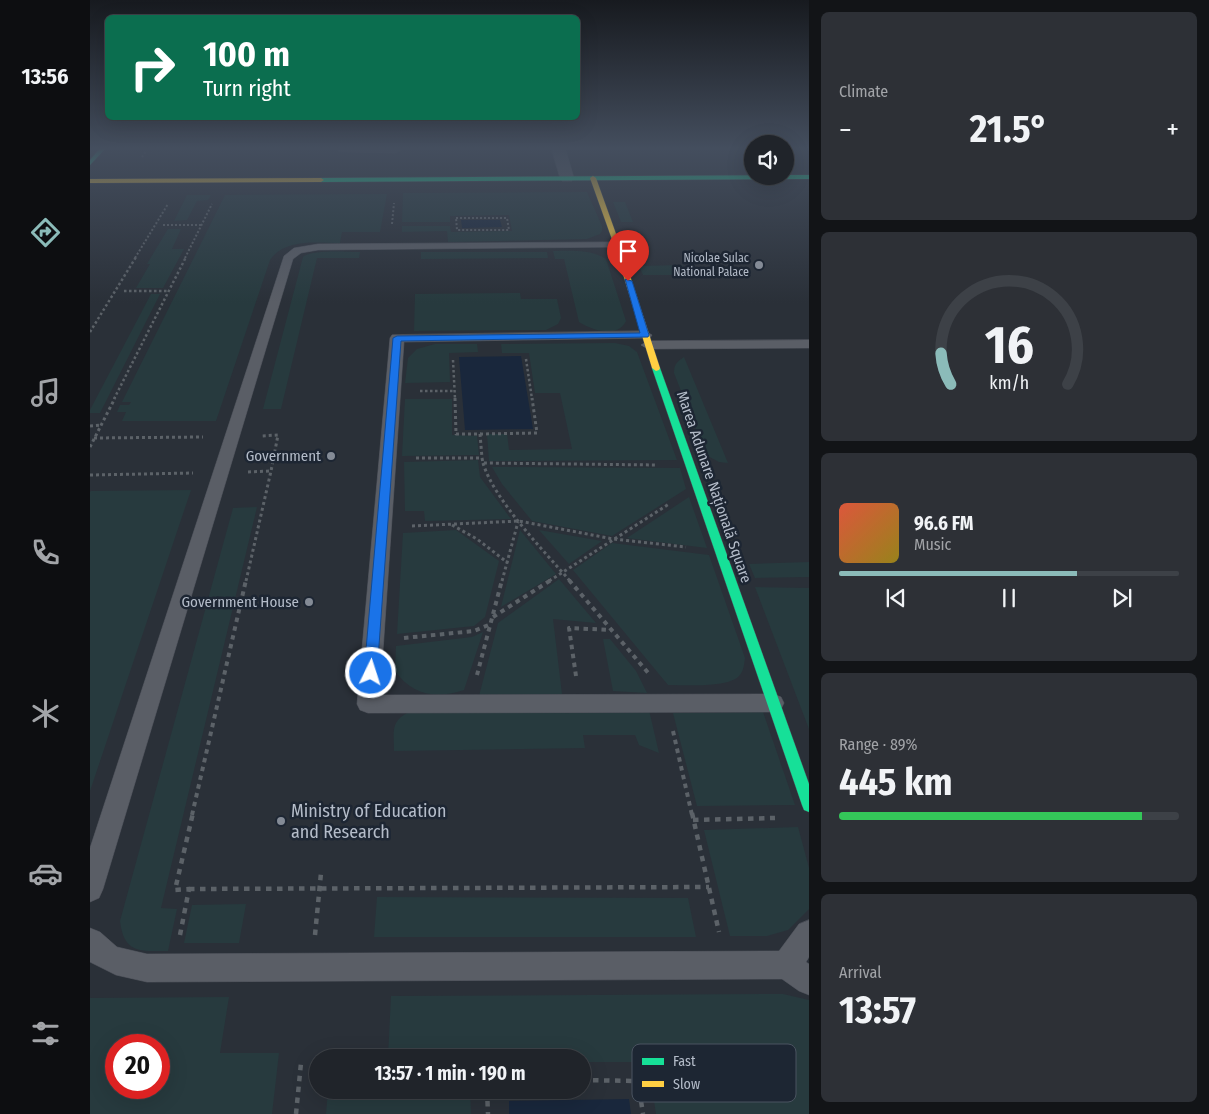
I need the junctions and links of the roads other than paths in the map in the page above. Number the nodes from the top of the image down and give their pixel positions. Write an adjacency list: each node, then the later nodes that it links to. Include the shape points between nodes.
1 (601, 199): 2 (main road, Marea Adunare Națională Square)
2 (617, 245): 3 (main road, Marea Adunare Națională Square); 7 (lane, via 318,247 298,250 288,258)
3 (646, 340): 4 (lane); 5 (main road, Marea Adunare Națională Square); 5 (lane, via 397,338 368,704)
4 (809, 344)
5 (773, 703): 6 (main road, Marea Adunare Națională Square)
6 (809, 805)
7 (90, 889)
8 (809, 934): 10 (lane)
9 (90, 942): 10 (lane, via 96,952 113,961 148,968)
10 (786, 965): 11 (lane)
11 (809, 981)

